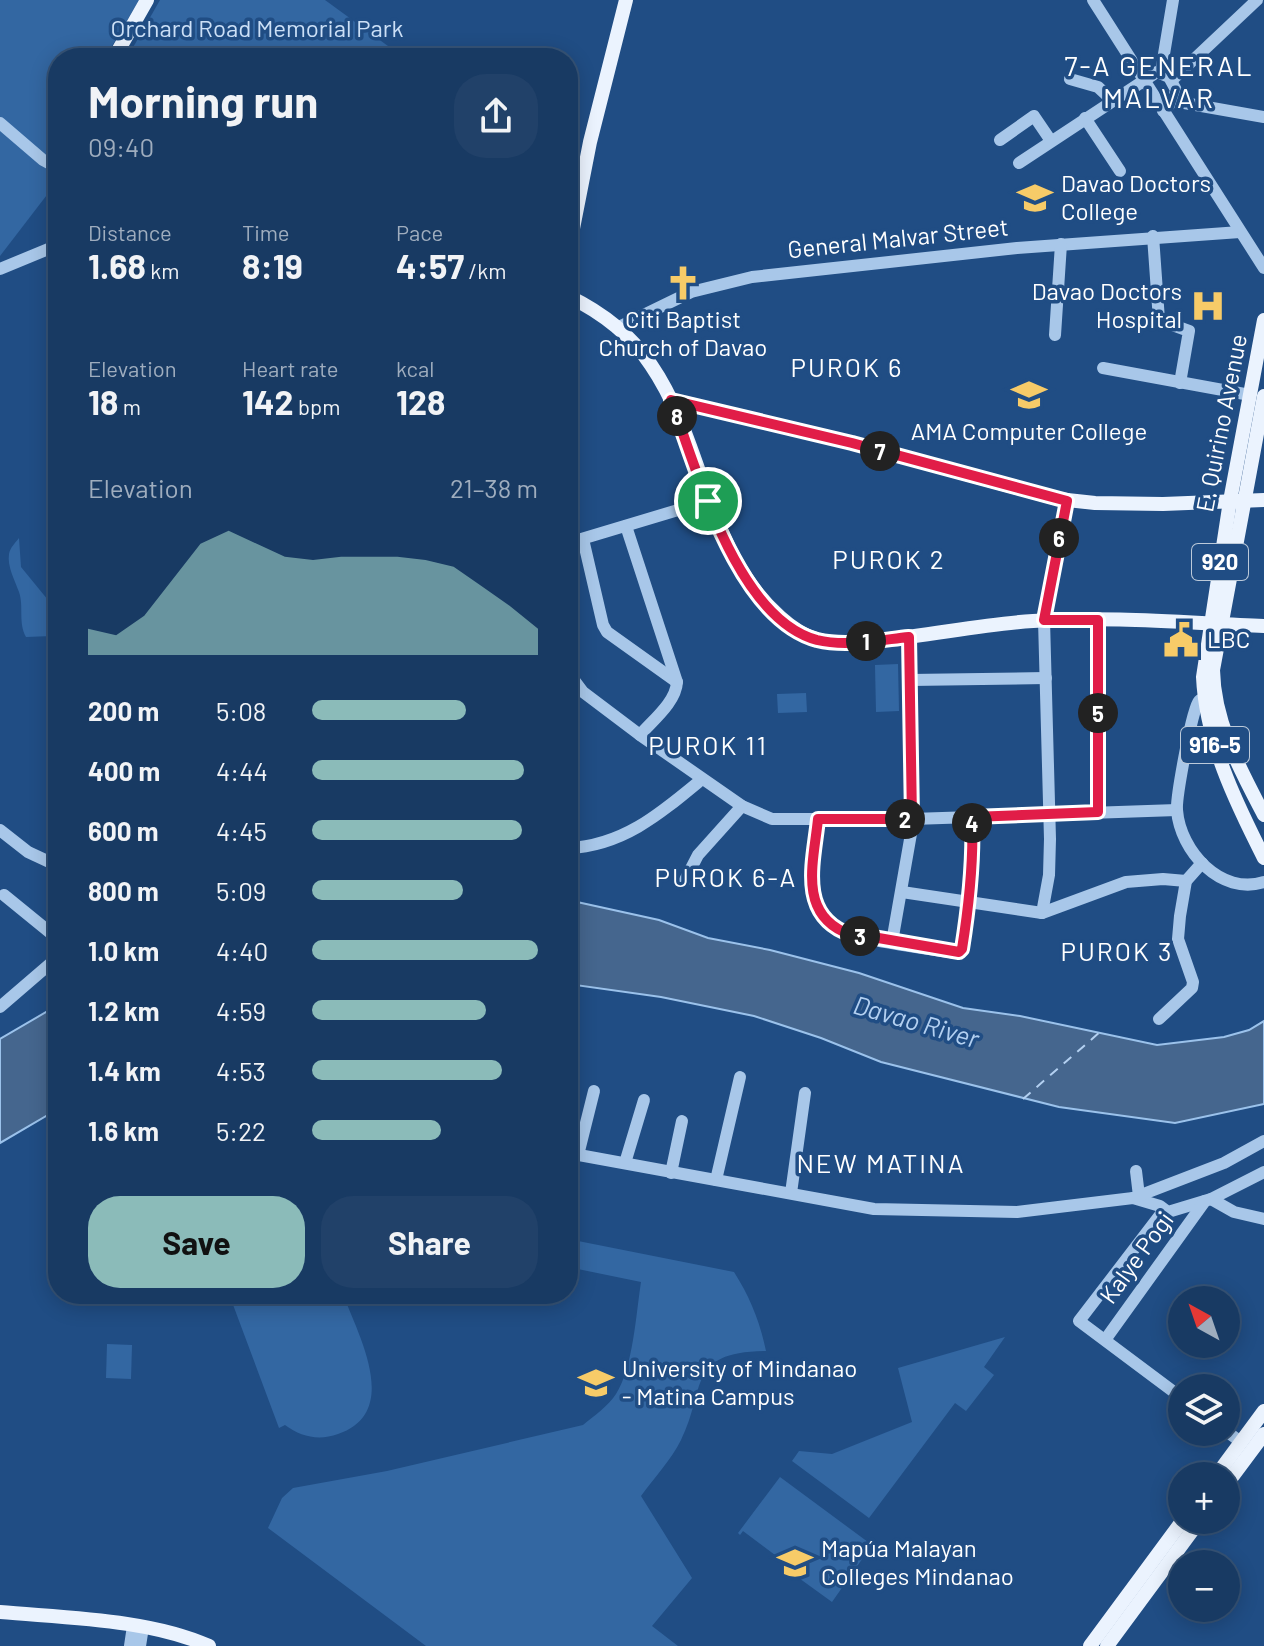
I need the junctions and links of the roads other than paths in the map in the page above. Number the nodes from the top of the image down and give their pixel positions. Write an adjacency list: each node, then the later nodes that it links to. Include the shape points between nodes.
1 (147, 0): 6 (main road)
2 (626, 0): 21 (main road)
3 (1093, 0): 9 (street)
4 (1173, 0): 7 (street)
5 (1257, 0): 7 (street)
6 (120, 48)
7 (1166, 76): 9 (street); 11 (street, via 1176,90)
8 (1070, 79): 10 (street, via 1098,87)
9 (1143, 80): 10 (street); 12 (street)
10 (1112, 100): 14 (street)
11 (1173, 101): 12 (street); 13 (street)
12 (1163, 111): 22 (street)
13 (1264, 117)
14 (1085, 118): 17 (street); 20 (street)
15 (0, 123): 18 (street)
16 (1000, 140): 17 (street, via 1034,116)
17 (1051, 141): 19 (street)
18 (48, 163)
19 (1019, 163)
20 (1120, 171)
21 (578, 203)
22 (1240, 232): 23 (street, General Malvar Street); 26 (street)
23 (1153, 236): 24 (street, General Malvar Street); 33 (street, via 1159,320 1189,331)
24 (1061, 244): 30 (street, General Malvar Street, via 734,280 691,292); 31 (street)
25 (48, 249): 27 (street)
26 (1264, 268)
27 (0, 269)
28 (578, 303): 30 (main road)
29 (1264, 320): 34 (main road, E. Quirino Avenue / 920)
30 (617, 328): 35 (main road, via 641,351)
31 (1055, 335)
32 (1103, 368): 33 (street)
33 (1182, 384): 34 (street)
34 (1257, 396): 39 (main road, E. Quirino Avenue / 920)
35 (671, 400): 37 (main road); 38 (main road)
36 (1264, 500): 39 (main road)
37 (708, 501): 40 (street); 47 (main road, via 748,582 796,629 828,641)
38 (1067, 501): 39 (main road); 43 (main road)
39 (1237, 501): 45 (main road, E. Quirino Avenue / 920)
40 (626, 526): 41 (street); 50 (street)
41 (583, 539): 42 (street); 50 (street, via 607,632)
42 (578, 540)
43 (1044, 620): 44 (main road); 47 (main road); 48 (street)
44 (1098, 620): 45 (main road); 58 (street)
45 (1216, 624): 46 (main road); 52 (main road, E. Quirino Avenue / 916-5, via 1203,661); 56 (main road, E. Quirino Avenue / 916-5, via 1216,699 1227,739)
46 (1264, 626)
47 (909, 637): 49 (street)
48 (1046, 678): 49 (street); 59 (street)
49 (910, 680): 62 (street)
50 (677, 682): 53 (street, via 677,690)
51 (578, 685): 53 (street)
52 (1204, 699): 57 (street, via 1194,715); 65 (main road, E. Quirino Avenue / 916-5, via 1234,796)
53 (640, 735): 54 (street)
54 (702, 779): 55 (street); 64 (street, via 630,833)
55 (742, 806): 61 (street, via 772,819); 69 (street, via 698,855)
56 (1262, 807)
57 (1177, 810): 58 (street); 67 (street)
58 (1098, 812): 59 (street)
59 (1049, 813): 60 (street); 74 (street, via 1049,875)
60 (972, 817): 62 (street); 73 (street)
61 (818, 819): 62 (street); 76 (street, via 812,877 818,911 844,932)
62 (912, 819): 71 (street)
63 (0, 830): 66 (street)
64 (578, 847)
65 (1264, 858)
66 (48, 862)
67 (1202, 863): 68 (street); 70 (street, via 1229,883)
68 (1186, 881): 74 (street, via 1126,882); 79 (street, via 1178,939 1192,988)
69 (684, 882)
70 (1264, 882)
71 (902, 892): 73 (street); 76 (street)
72 (4, 895): 75 (street)
73 (970, 902): 74 (street); 76 (street, via 959,952)
74 (1042, 913)
75 (48, 931)
76 (892, 942)
77 (48, 965): 78 (street)
78 (0, 1006)
79 (1159, 1019)
80 (740, 1077): 93 (street)
81 (594, 1091): 85 (street)
82 (805, 1093): 95 (street)
83 (644, 1100): 88 (street)
84 (682, 1121): 92 (street)
85 (578, 1139)
86 (1264, 1141): 89 (street)
87 (578, 1155): 88 (street)
88 (625, 1163): 92 (street)
89 (1224, 1163): 94 (street); 96 (street)
90 (1136, 1171): 96 (street)
91 (1264, 1172): 94 (street)
92 (671, 1173): 93 (street)
93 (716, 1180): 95 (street)
94 (1234, 1189): 97 (street)
95 (791, 1193): 96 (street, via 852,1206 917,1211 1017,1212)
96 (1136, 1197): 98 (street)
97 (1208, 1200): 98 (street); 99 (street); 100 (street, Kalye Pogi)
98 (1164, 1210): 100 (street, via 1079,1321)
99 (1264, 1219)
100 (1105, 1340): 101 (street)
101 (1168, 1387)
102 (1264, 1411): 104 (main road)
103 (1264, 1434): 106 (main road)
104 (1241, 1442): 105 (main road)
105 (1226, 1462)
106 (1240, 1466)
107 (1173, 1534): 114 (main road)
108 (1190, 1534): 115 (main road)
109 (0, 1612): 110 (main road)
110 (138, 1626): 111 (street); 112 (street); 113 (main road)
111 (130, 1646)
112 (140, 1646)
113 (209, 1646)
114 (1090, 1646)
115 (1107, 1646)

